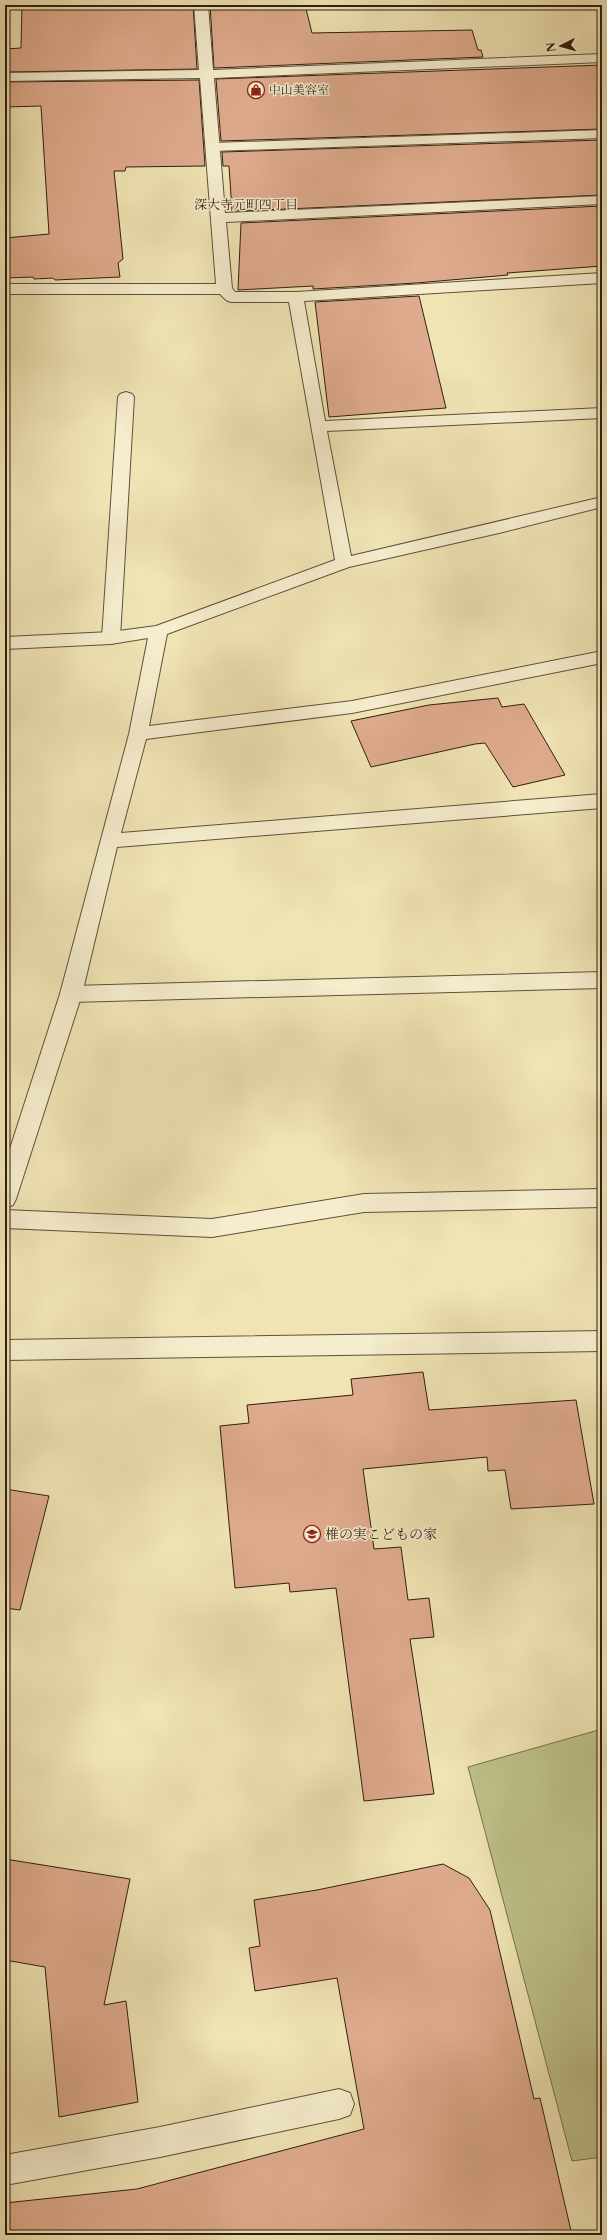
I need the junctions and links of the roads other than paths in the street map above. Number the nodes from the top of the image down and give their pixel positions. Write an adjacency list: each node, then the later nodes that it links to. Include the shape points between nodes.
1 (201, 5): 3 (street)
2 (602, 58): 3 (street)
3 (207, 74): 4 (street); 6 (street)
4 (5, 77)
5 (602, 134): 6 (street)
6 (213, 147): 8 (street)
7 (602, 200): 8 (street)
8 (219, 218): 11 (street)
9 (602, 278): 12 (street)
10 (5, 289): 11 (street)
11 (224, 289): 12 (street, via 231,297)
12 (296, 297): 15 (street)
13 (126, 397): 19 (street)
14 (602, 413): 15 (street)
15 (318, 426): 17 (street)
16 (602, 502): 17 (street)
17 (344, 563): 18 (street)
18 (159, 631): 19 (street); 22 (street)
19 (111, 638): 20 (street)
20 (5, 643)
21 (602, 657): 22 (street, via 352,707)
22 (138, 734): 24 (street)
23 (602, 801): 24 (street)
24 (109, 841): 26 (street)
25 (602, 980): 26 (street)
26 (71, 994): 28 (street)
27 (602, 1198): 29 (street, via 364,1203 212,1228)
28 (5, 1199)
29 (5, 1219)
30 (602, 1341): 31 (street)
31 (5, 1350)
32 (339, 2104): 33 (street, via 160,2142)
33 (5, 2170)

